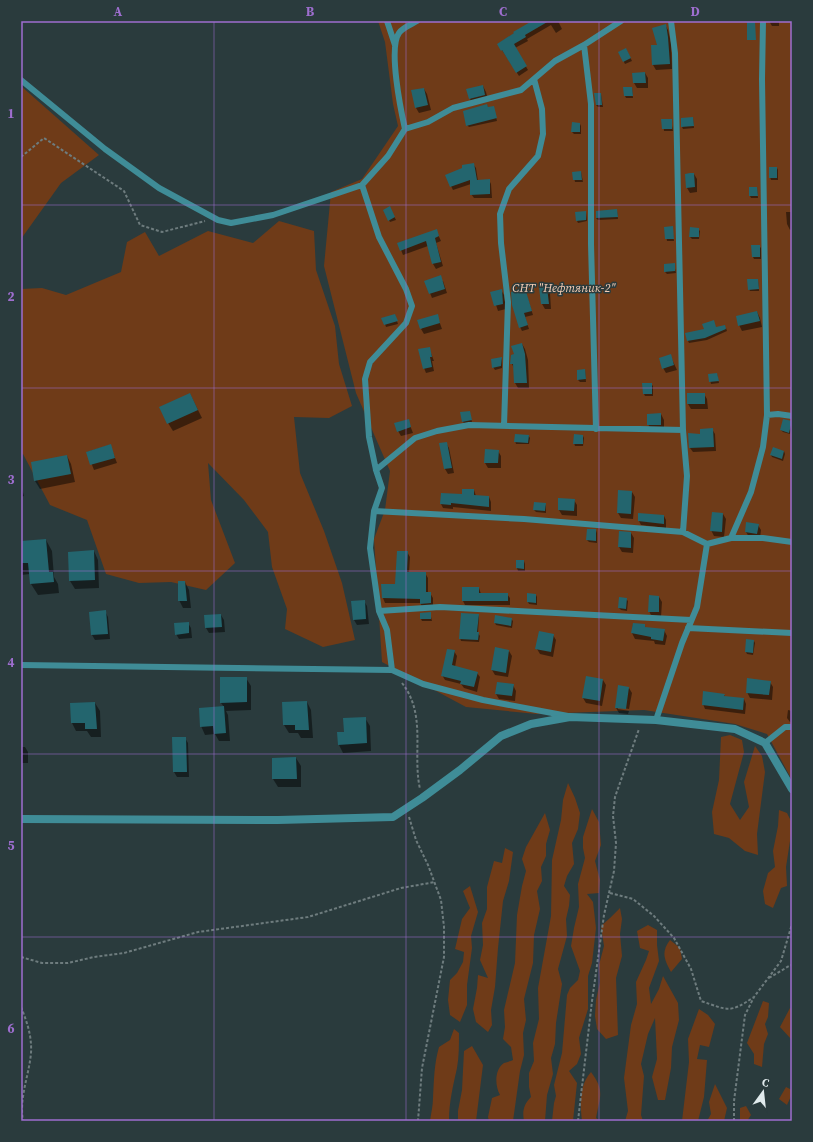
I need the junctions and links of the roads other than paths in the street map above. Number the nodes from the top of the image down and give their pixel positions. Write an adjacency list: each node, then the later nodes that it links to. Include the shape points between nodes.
1 (387, 21): 6 (lane)
2 (417, 21): 6 (lane, via 399,33)
3 (621, 21): 7 (lane)
4 (671, 21): 16 (lane, via 675,53)
5 (763, 21): 12 (lane)
6 (395, 45): 10 (lane, via 398,101)
7 (584, 45): 8 (lane, via 555,61); 15 (lane, via 591,104 591,244)
8 (534, 79): 10 (lane, via 521,90 453,108 428,122); 14 (lane, via 542,109 543,134 538,156 509,189 500,214 508,302)
9 (21, 80): 11 (lane, via 105,149 159,188 216,218 231,223 273,215)
10 (405, 129): 11 (lane, via 388,156)
11 (362, 185): 17 (lane, via 378,237 406,289 412,306 406,323 370,362 365,379 368,437)
12 (767, 415): 13 (lane); 20 (lane, via 764,447 751,492)
13 (792, 416)
14 (504, 426): 15 (lane); 17 (lane, via 469,425 415,438)
15 (596, 429): 16 (lane)
16 (682, 430): 19 (lane, via 687,476)
17 (376, 470): 18 (lane, via 382,488)
18 (374, 510): 19 (lane); 23 (lane, via 370,548)
19 (683, 532): 22 (lane)
20 (731, 538): 21 (lane, via 763,538); 22 (lane)
21 (792, 542)
22 (707, 544): 24 (lane, via 697,607)
23 (379, 611): 24 (lane, via 440,607); 28 (lane, via 387,630)
24 (691, 620): 25 (lane)
25 (688, 628): 26 (lane); 30 (lane)
26 (792, 633)
27 (21, 665): 28 (lane)
28 (392, 670): 29 (lane, via 423,684 483,700)
29 (570, 717): 30 (street); 34 (street, via 531,724 501,736 460,770 392,817)
30 (656, 720): 32 (street, via 735,729)
31 (792, 727): 32 (lane, via 785,727)
32 (765, 742): 33 (street)
33 (792, 789)
34 (21, 819)

